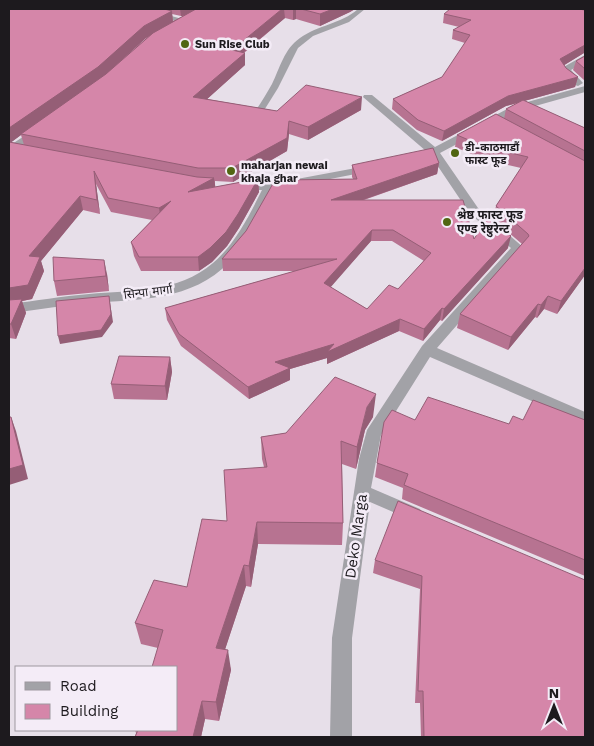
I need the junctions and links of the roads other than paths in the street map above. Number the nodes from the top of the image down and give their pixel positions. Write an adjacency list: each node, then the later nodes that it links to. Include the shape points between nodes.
1 (138, 9): 3 (street, via 189,19)
2 (362, 9): 7 (lane, via 352,18 314,33 295,46)
3 (171, 29)
4 (585, 58): 5 (street, via 565,69)
5 (585, 89): 8 (street, via 517,108)
6 (368, 97): 13 (street)
7 (260, 110)
8 (492, 120): 10 (lane); 13 (street)
9 (50, 122): 11 (street)
10 (506, 128)
11 (9, 150): 12 (street)
12 (30, 152)
13 (434, 152): 14 (street); 19 (street, Deko Marga, via 474,210 518,248)
14 (417, 157)
15 (384, 166): 17 (street)
16 (226, 187): 17 (street)
17 (270, 187): 18 (street, सिन्पा मार्गा, via 231,252 208,273 185,286 144,295)
18 (9, 309)
19 (427, 350): 20 (street); 21 (street, Deko Marga, via 373,434)
20 (585, 418)
21 (363, 492): 22 (street); 23 (street, Deko Marga, via 342,638)
22 (434, 522)
23 (342, 737)

